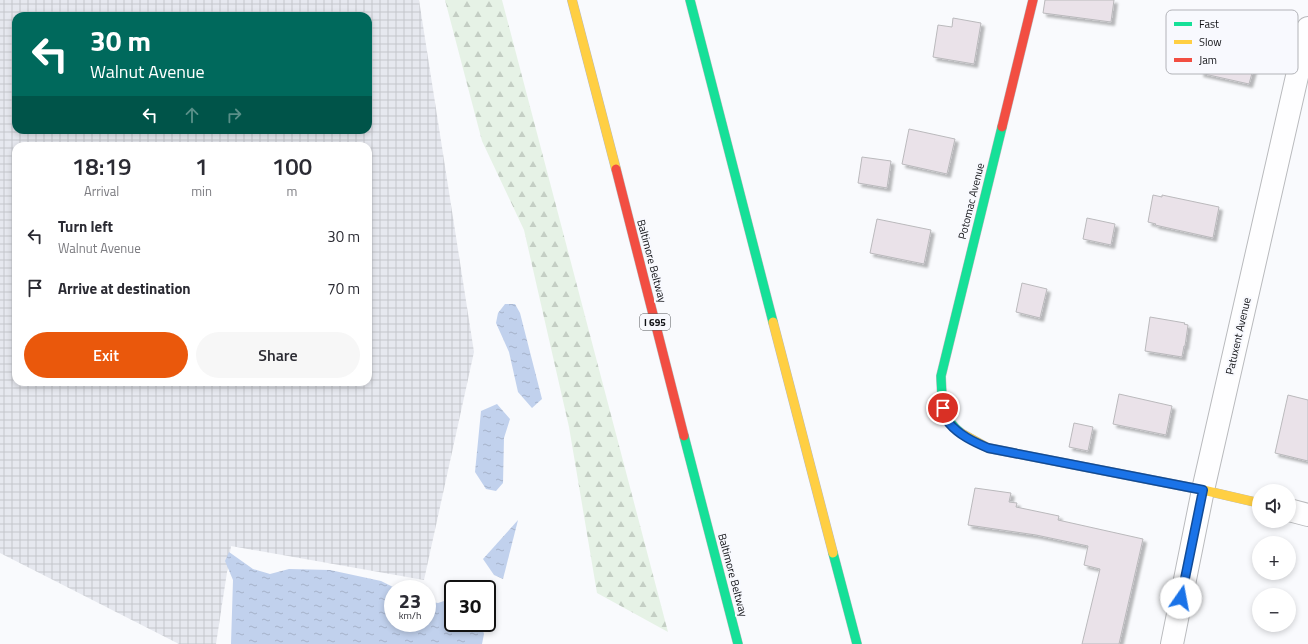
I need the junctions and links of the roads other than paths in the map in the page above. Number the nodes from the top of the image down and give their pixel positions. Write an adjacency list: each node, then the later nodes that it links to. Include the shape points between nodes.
1 (572, 0): 11 (main road, Baltimore Beltway / I 695)
2 (690, 0): 12 (main road)
3 (1033, 0): 7 (main road, Potomac Avenue, via 941,376 943,408 949,422 960,434 988,448)
4 (1308, 28): 5 (street, Patuxent Avenue)
5 (1298, 72)
6 (1298, 74): 7 (street, Patuxent Avenue)
7 (1203, 490): 8 (main road); 13 (street, Patuxent Avenue)
8 (1252, 501)
9 (1296, 511): 10 (street)
10 (1308, 514)
11 (738, 644)
12 (857, 644)
13 (1172, 644)

